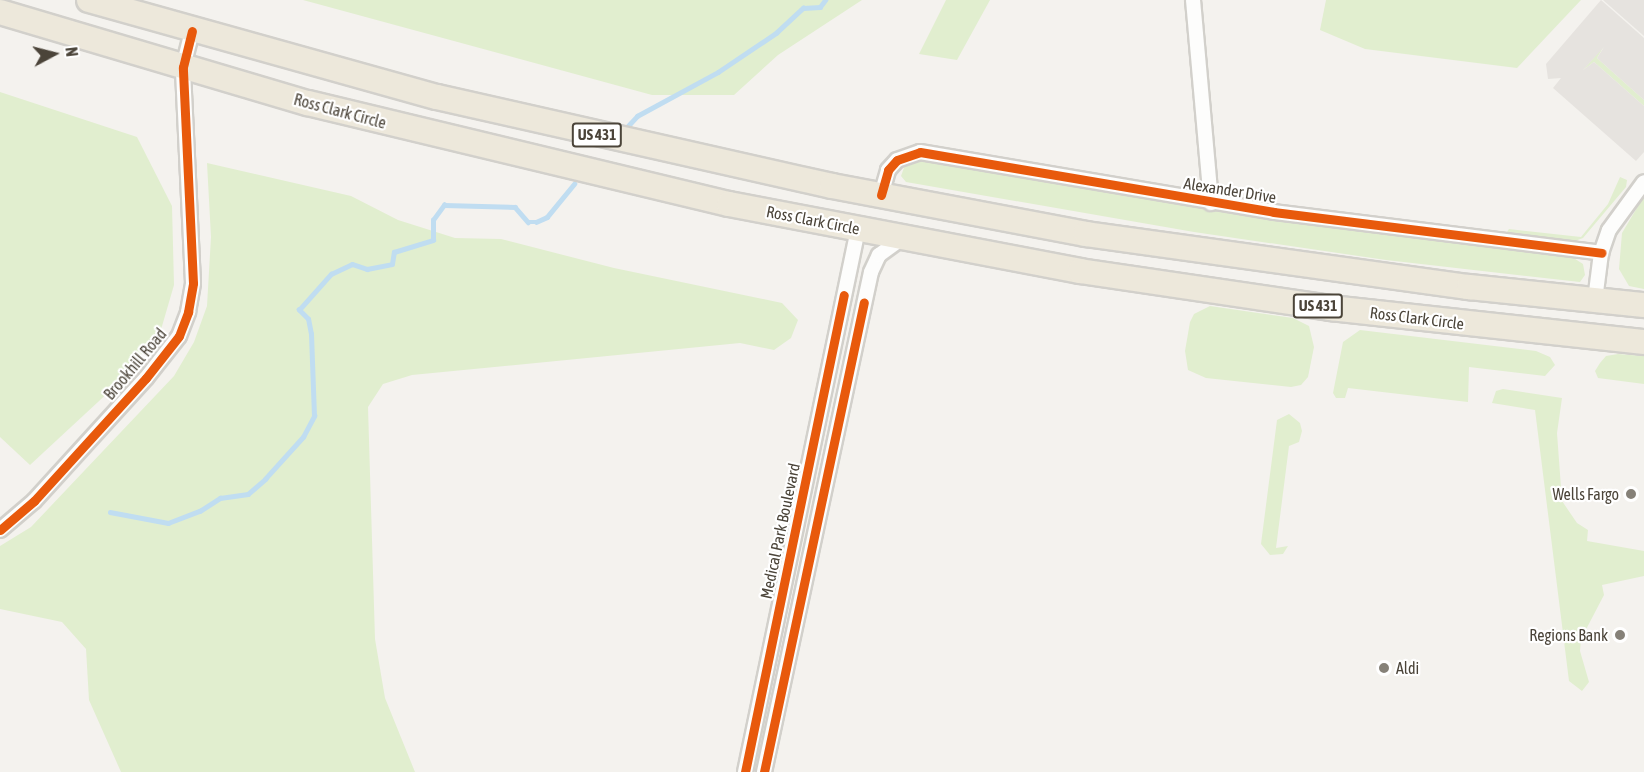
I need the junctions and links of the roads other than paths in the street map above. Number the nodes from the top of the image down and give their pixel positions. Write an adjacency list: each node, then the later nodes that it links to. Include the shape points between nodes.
1 (88, 0): 4 (highway, US 431)
2 (1194, 0): 9 (street, Alexander Drive)
3 (0, 12): 5 (highway, Ross Clark Circle / US 431)
4 (192, 31): 5 (street, Brookhill Road); 7 (highway, US 431, via 587,133)
5 (183, 67): 10 (highway, Ross Clark Circle / US 431, via 442,138); 18 (street, Brookhill Road, via 193,283 189,312 179,336 146,378 34,501)
6 (1644, 182): 13 (street, via 1617,215)
7 (881, 195): 8 (highway, US 431); 9 (street, Alexander Drive, via 888,170 897,160 920,153); 10 (highway, via 868,208)
8 (921, 203): 11 (highway, via 888,212); 14 (highway, US 431, via 1178,247)
9 (1211, 203): 13 (street, Alexander Drive)
10 (830, 224): 11 (highway, Ross Clark Circle / US 431)
11 (858, 229): 12 (highway, Ross Clark Circle / US 431); 19 (street, Medical Park Boulevard)
12 (903, 238): 16 (highway, Ross Clark Circle / US 431, via 1172,285); 20 (street, Medical Park Boulevard, via 879,255 871,272)
13 (1601, 253): 14 (street)
14 (1595, 300): 15 (highway, US 431); 16 (highway)
15 (1644, 305)
16 (1588, 337): 17 (highway, Ross Clark Circle / US 431)
17 (1644, 342)
18 (0, 530)
19 (744, 772)
20 (764, 772)

